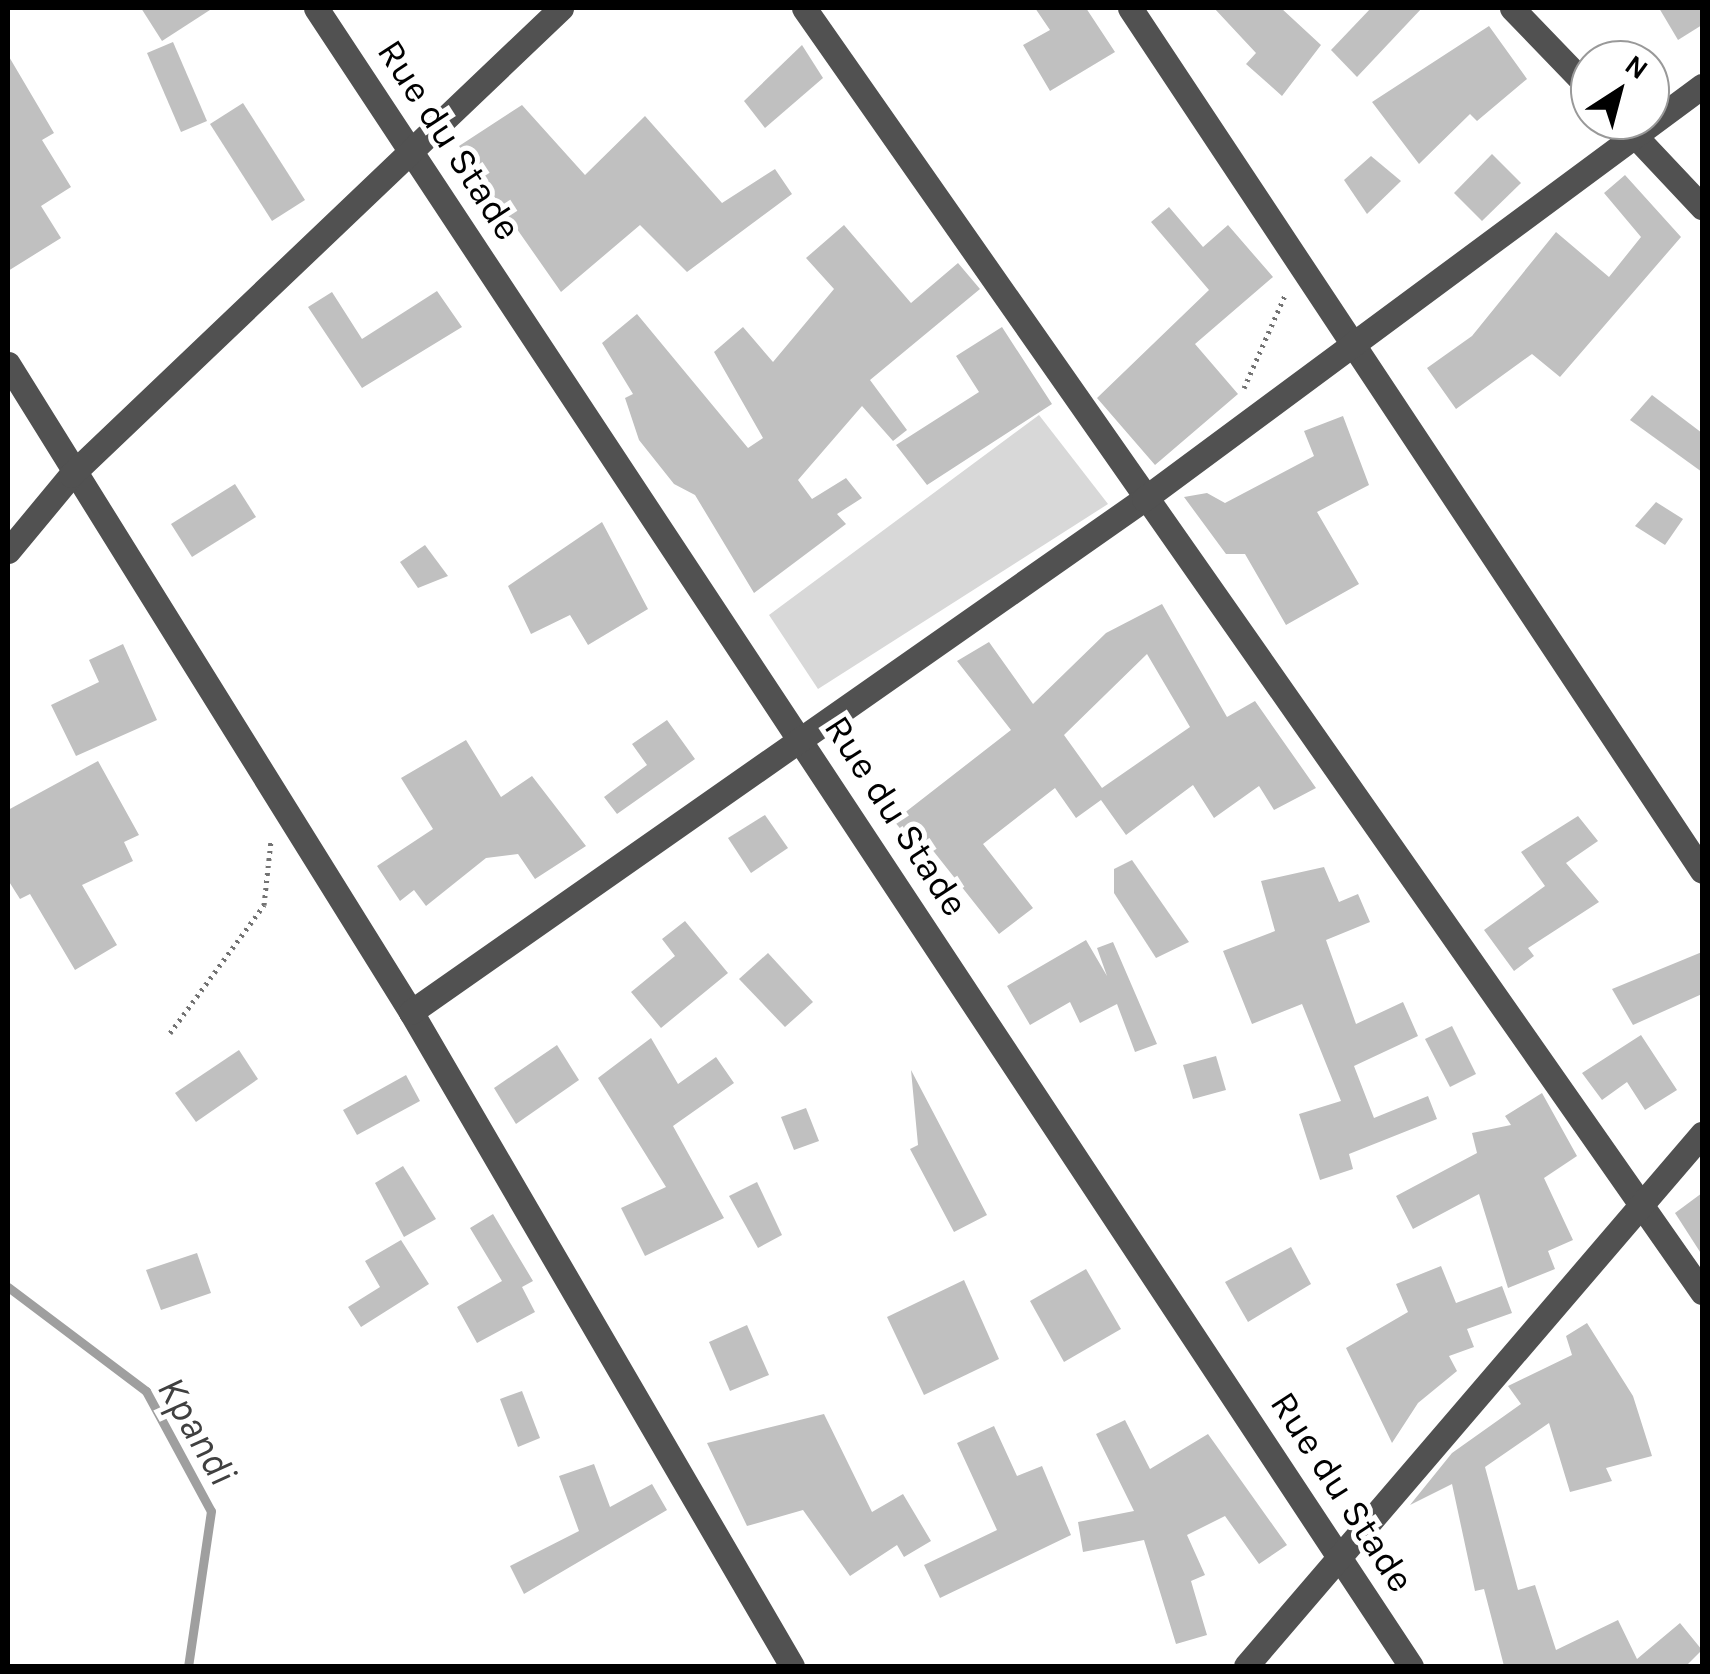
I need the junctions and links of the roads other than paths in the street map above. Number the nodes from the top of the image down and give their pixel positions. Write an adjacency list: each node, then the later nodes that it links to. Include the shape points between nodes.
1 (316, 8): 11 (street, Rue du Stade)
2 (561, 8): 11 (street)
3 (804, 8): 16 (street)
4 (1130, 8): 13 (street)
5 (1512, 8): 6 (street)
6 (1570, 67)
7 (1702, 86): 8 (street)
8 (1670, 104)
9 (1612, 140): 13 (street)
10 (1638, 140): 12 (street)
11 (414, 156): 15 (street); 18 (street, Rue du Stade)
12 (1702, 207)
13 (1354, 346): 16 (street); 19 (street)
14 (8, 364): 15 (street)
15 (71, 474): 17 (street); 20 (street)
16 (1144, 499): 18 (street); 22 (street)
17 (8, 551)
18 (801, 740): 20 (street); 24 (street, Rue du Stade)
19 (1702, 871)
20 (411, 1012): 25 (street)
21 (1702, 1134): 22 (street)
22 (1644, 1203): 23 (street); 24 (street)
23 (1702, 1292)
24 (1342, 1559): 26 (street); 27 (street, Rue du Stade)
25 (792, 1666)
26 (1246, 1666)
27 (1411, 1666)

